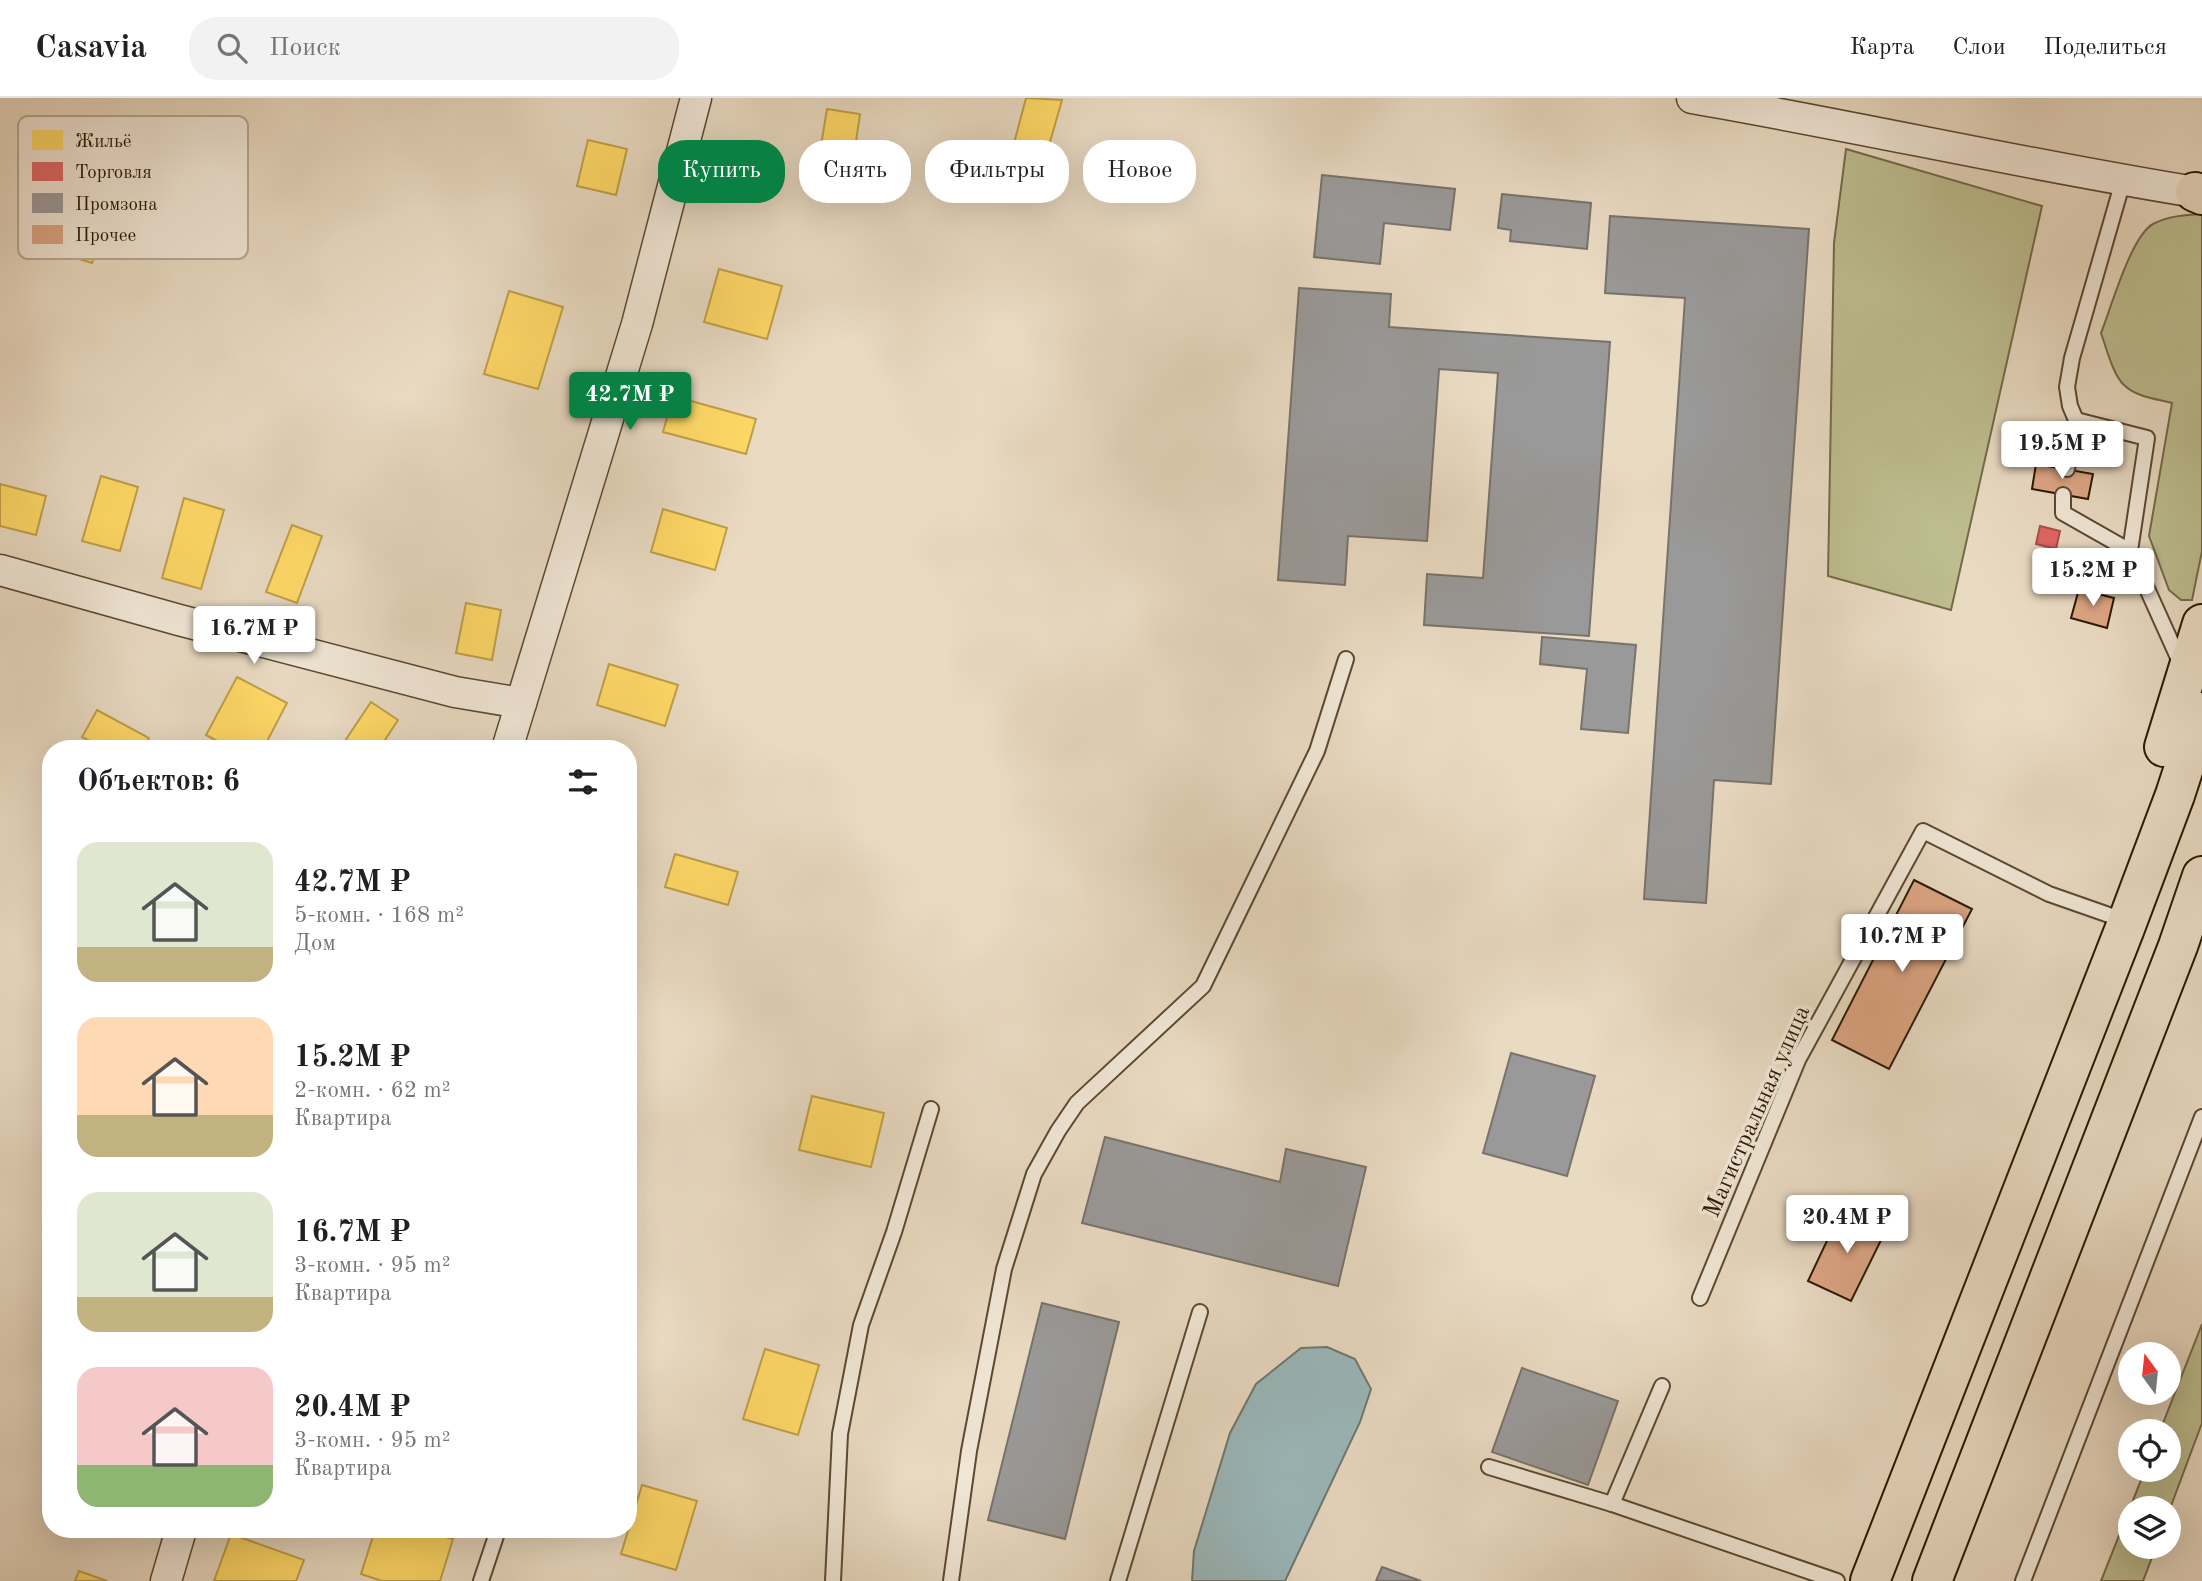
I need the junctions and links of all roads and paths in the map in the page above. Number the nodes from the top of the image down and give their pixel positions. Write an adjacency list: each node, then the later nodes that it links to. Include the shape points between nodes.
1 (696, 98): 14 (street, via 637,324)
2 (1692, 98): 3 (street)
3 (1777, 106): 4 (street)
4 (2123, 181): 5 (street); 6 (lane, via 2072,358 2067,387)
5 (2200, 193)
6 (2076, 420): 7 (lane); 9 (lane, via 2147,438)
7 (2067, 469)
8 (2063, 495): 9 (lane, via 2063,513)
9 (2130, 551): 13 (lane)
10 (0, 570): 14 (street, via 455,692)
11 (2202, 624): 13 (highway)
12 (1346, 659): 32 (lane, via 1317,751 1203,986 1077,1103 1034,1174 1004,1269 969,1451)
13 (2187, 676): 18 (highway)
14 (521, 702): 16 (street)
15 (2202, 712): 20 (highway, via 2175,795)
16 (510, 740)
17 (2202, 876): 36 (highway)
18 (2109, 915): 20 (highway); 22 (lane, Магистральная улица, via 2049,894 1923,831 1798,1060)
19 (931, 1109): 31 (lane, via 861,1325 840,1434)
20 (2050, 1117): 35 (highway)
21 (2202, 1117): 37 (lane)
22 (1700, 1298)
23 (1200, 1312): 33 (lane)
24 (1662, 1386): 26 (lane)
25 (1489, 1467): 26 (lane)
26 (1612, 1504): 34 (lane)
27 (179, 1538): 29 (street)
28 (495, 1538): 30 (lane)
29 (166, 1581)
30 (481, 1581)
31 (833, 1581)
32 (951, 1581)
33 (1118, 1581)
34 (1837, 1581)
35 (1870, 1581)
36 (1932, 1581)
37 (2023, 1581)

